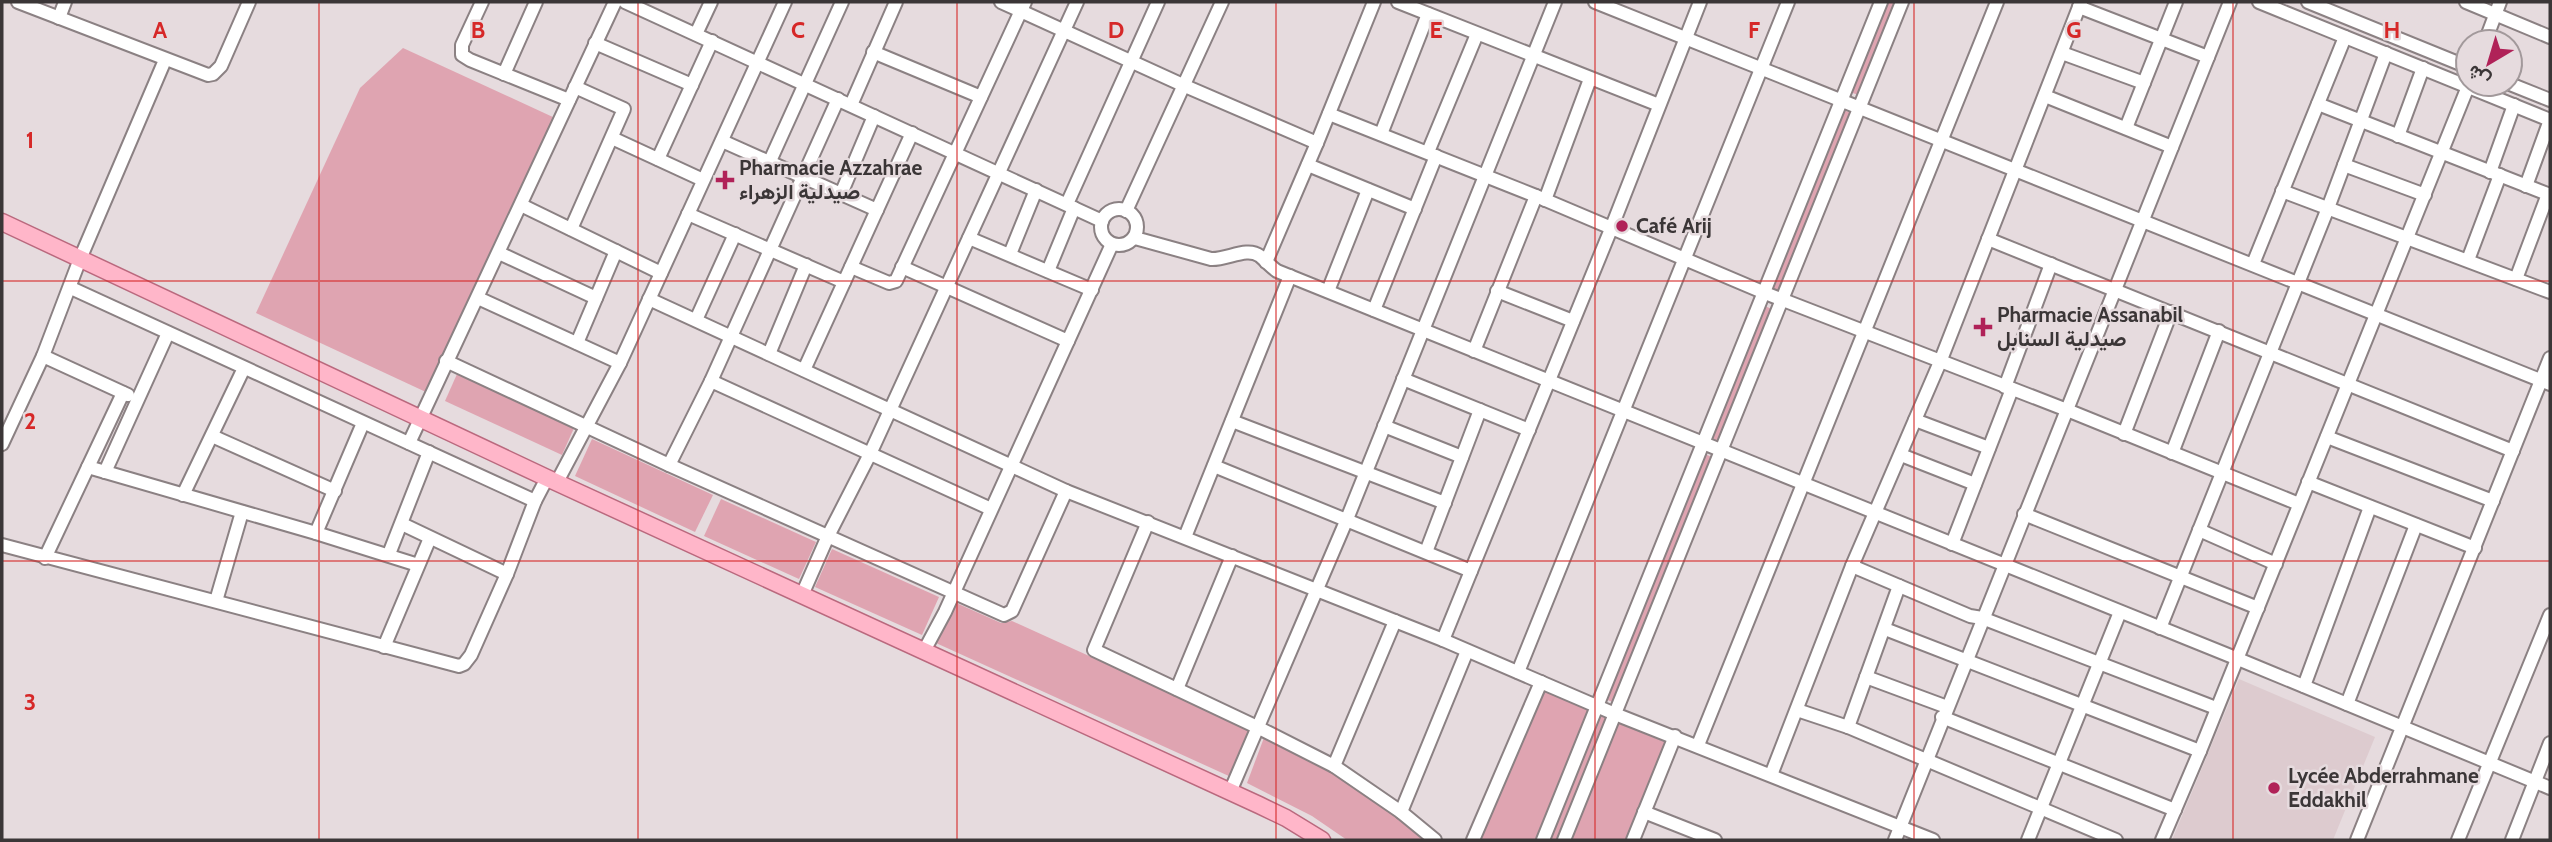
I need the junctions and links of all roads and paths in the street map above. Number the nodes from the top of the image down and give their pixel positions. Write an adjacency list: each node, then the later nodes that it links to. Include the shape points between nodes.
1 (18, 2): 35 (street)
2 (65, 2): 35 (street)
3 (248, 2): 52 (street, via 225,58 213,74 201,75)
4 (482, 2): 58 (street, via 462,55)
5 (536, 2): 58 (street)
6 (615, 2): 46 (street)
7 (625, 2): 32 (street)
8 (711, 2): 40 (street)
9 (785, 2): 54 (street)
10 (842, 2): 62 (street)
11 (897, 2): 47 (street)
12 (1001, 2): 31 (street)
13 (1077, 2): 38 (street)
14 (1158, 2): 55 (street)
15 (1222, 2): 64 (street)
16 (1374, 2): 80 (street)
17 (1398, 2): 34 (street)
18 (1555, 2): 50 (street)
19 (1595, 2): 42 (street)
20 (1700, 2): 42 (street)
21 (1788, 2): 56 (street)
22 (1881, 2): 73 (street)
23 (1902, 2): 79 (street)
24 (1997, 2): 89 (street)
25 (2176, 2): 44 (street)
26 (2230, 2): 51 (street)
27 (2259, 2): 36 (street)
28 (2311, 2): 36 (street); 53 (street)
29 (2466, 2): 33 (street)
30 (2080, 5): 44 (street); 48 (street)
31 (1023, 6): 38 (street); 68 (street)
32 (654, 8): 40 (street)
33 (2498, 8): 37 (street); 39 (street)
34 (1428, 14): 41 (street); 86 (street)
35 (59, 18): 52 (street)
36 (2305, 20): 43 (street)
37 (2490, 28)
38 (1063, 30): 55 (street); 101 (street)
39 (2549, 32)
40 (696, 34): 45 (street)
41 (1477, 34): 50 (street); 95 (street)
42 (1685, 37): 56 (street); 78 (street)
43 (2345, 37): 49 (street); 75 (street)
44 (2161, 39): 51 (street); 61 (street)
45 (712, 41): 54 (street); 63 (street)
46 (595, 43): 63 (street); 65 (street)
47 (873, 52): 68 (street); 76 (street)
48 (2062, 53): 61 (street); 67 (street)
49 (2386, 53): 57 (street); 83 (street)
50 (1533, 57): 59 (street); 103 (street)
51 (2208, 57): 92 (street)
52 (165, 60): 137 (street)
53 (2454, 61)
54 (758, 62): 62 (street); 90 (street)
55 (1132, 62): 64 (street); 115 (street)
56 (1761, 67): 73 (street); 136 (street)
57 (2423, 68): 60 (street); 87 (street)
58 (504, 74): 72 (street)
59 (1590, 79): 78 (street); 113 (street)
60 (2454, 80)
61 (2144, 83): 84 (street)
62 (804, 84): 71 (street); 97 (street)
63 (692, 85): 96 (street)
64 (1185, 86): 91 (street); 119 (street)
65 (575, 87): 72 (street); 88 (street, via 624,109)
66 (2524, 90): 74 (street)
67 (2045, 96): 84 (street); 100 (street)
68 (981, 97): 93 (street)
69 (2463, 98): 94 (street)
70 (2499, 98): 77 (street)
71 (838, 99): 76 (street); 104 (street)
72 (569, 100): 114 (street)
73 (1842, 100): 79 (street); 158 (street)
74 (2550, 100)
75 (2318, 104): 83 (street); 109 (street)
76 (851, 105): 81 (street)
77 (2515, 105): 82 (street); 102 (street)
78 (1659, 106): 125 (street)
79 (1861, 107): 89 (street); 162 (street)
80 (1329, 114): 86 (street); 91 (street)
81 (874, 116): 85 (street); 110 (street)
82 (2550, 120): 106 (street)
83 (2361, 121): 87 (street); 99 (street)
84 (2126, 128): 92 (street)
85 (912, 133): 93 (street); 118 (street)
86 (1381, 134): 95 (street)
87 (2398, 135): 94 (street)
88 (612, 138): 96 (street); 124 (street)
89 (1941, 139): 100 (street); 170 (street)
90 (722, 141): 97 (street); 105 (street)
91 (1317, 143): 98 (street)
92 (2172, 147): 121 (street)
93 (955, 153): 101 (street); 144 (street)
94 (2441, 153): 102 (street); 111 (street)
95 (1432, 154): 103 (street); 117 (street)
96 (658, 159): 105 (street)
97 (770, 161): 104 (street)
98 (1308, 165): 108 (street); 139 (street)
99 (2344, 165): 111 (street); 116 (street)
100 (2016, 169): 121 (street); 130 (street)
101 (999, 173): 107 (street); 128 (street)
102 (2495, 174): 106 (street); 138 (street)
103 (1485, 176): 113 (street); 168 (street)
104 (804, 177): 110 (street); 132 (street)
105 (703, 180): 120 (street)
106 (2526, 186): 112 (street)
107 (1036, 190): 115 (street); 135 (street)
108 (1368, 190): 117 (street); 155 (street)
109 (2282, 191): 116 (street); 141 (street)
110 (841, 194): 118 (street)
111 (2424, 195): 127 (street)
112 (2549, 195): 148 (street)
113 (1540, 198): 125 (street); 156 (street)
114 (521, 205): 124 (street); 134 (street)
115 (1071, 206): 122 (street); 145 (street)
116 (2328, 208): 127 (street); 150 (street)
117 (1415, 209): 163 (street)
118 (877, 210): 143 (street)
119 (1126, 211): 122 (street, via 1115,210); 129 (street, via 1137,223)
120 (688, 214): 126 (street); 146 (street)
121 (2142, 219): 141 (street); 153 (street)
122 (1102, 220): 131 (street, via 1101,232)
123 (2, 222): 137 (main road)
124 (571, 229): 133 (street)
125 (1611, 229): 136 (street); 167 (street)
126 (735, 234): 132 (street); 166 (street)
127 (2408, 237): 138 (street); 165 (street)
128 (969, 238): 135 (street); 151 (street)
129 (1135, 238): 131 (street, via 1124,245); 139 (street, via 1211,259 1249,252)
130 (1988, 239): 140 (street); 181 (street)
131 (1112, 244): 154 (street)
132 (770, 249): 142 (street); 172 (street)
133 (616, 251): 146 (street); 160 (street)
134 (499, 253): 159 (street); 160 (street)
135 (1010, 254): 145 (street)
136 (1685, 258): 158 (street); 196 (street)
137 (80, 259): 152 (street); 197 (main road)
138 (2468, 260): 148 (street)
139 (1266, 262): 147 (street)
140 (2051, 264): 153 (street); 190 (street)
141 (2253, 264): 150 (street)
142 (806, 265): 149 (street); 177 (street)
143 (851, 267): 144 (street, via 891,284); 149 (street)
144 (902, 267): 151 (street)
145 (1048, 271): 154 (street)
146 (661, 272): 161 (street)
147 (1290, 276): 155 (street); 199 (street)
148 (2515, 279): 157 (street)
149 (844, 282): 184 (street)
150 (2299, 282): 165 (street); 176 (street)
151 (947, 286): 173 (street); 193 (street)
152 (71, 288): 171 (street); 178 (street)
153 (2114, 289): 164 (street); 195 (street)
154 (1092, 290): 173 (street)
155 (1328, 291): 163 (street)
156 (1497, 292): 167 (street); 175 (street)
157 (2550, 292)
158 (1765, 293): 162 (street); 209 (street)
159 (478, 298): 174 (street); 180 (street)
160 (596, 298): 174 (street)
161 (649, 299): 166 (street); 182 (street)
162 (1783, 300): 170 (street); 213 (street)
163 (1374, 310): 168 (street)
164 (2171, 312): 169 (street); 204 (street)
165 (2376, 313): 188 (street); 189 (street)
166 (696, 320): 172 (street)
167 (1573, 321): 187 (street)
168 (1423, 330): 175 (street); 185 (street)
169 (2219, 331): 176 (street); 214 (street)
170 (1864, 332): 181 (street); 227 (street)
171 (168, 333): 183 (street); 192 (street)
172 (731, 337): 177 (street); 186 (street)
173 (1068, 341): 219 (street)
174 (577, 343): 182 (street)
175 (1474, 351): 187 (street)
176 (2271, 352): 189 (street); 224 (street)
177 (769, 354): 184 (street)
178 (43, 356): 191 (street); 208 (street)
179 (2550, 358): 188 (street)
180 (446, 361): 197 (street); 201 (street)
181 (1940, 362): 190 (street); 198 (street)
182 (620, 363): 201 (street)
183 (244, 368): 200 (street); 205 (street)
184 (804, 370): 193 (street)
185 (1403, 379): 194 (street); 202 (street)
186 (711, 381): 215 (street); 218 (street)
187 (1548, 381): 196 (street); 203 (street)
188 (2546, 382): 211 (street)
189 (2348, 384): 206 (street); 211 (street)
190 (2008, 388): 195 (street); 210 (street)
191 (123, 393): 192 (street); 221 (street)
192 (137, 400): 222 (street)
193 (890, 410): 215 (street); 219 (street)
194 (1480, 410): 203 (street); 217 (street)
195 (2067, 410): 204 (street); 240 (street)
196 (1623, 412): 209 (street); 284 (street)
197 (420, 418): 207 (street); 225 (main road)
198 (1915, 420): 210 (street); 216 (street)
199 (1232, 421): 220 (street); 223 (street)
200 (363, 423): 207 (street); 229 (street)
201 (585, 426): 218 (street); 225 (street)
202 (1384, 426): 217 (street); 223 (street)
203 (1528, 430): 261 (street)
204 (2124, 434): 214 (street)
205 (212, 436): 229 (street); 231 (street)
206 (2327, 437): 226 (street); 233 (street)
207 (409, 443): 212 (street)
208 (2, 444)
209 (1704, 444): 213 (street); 290 (street)
210 (1989, 448): 228 (street)
211 (2513, 451): 233 (street)
212 (429, 452): 232 (street); 243 (street)
213 (1722, 452): 227 (street); 295 (street)
214 (2172, 453): 224 (street)
215 (870, 454): 237 (street); 247 (street)
216 (1900, 455): 228 (street); 239 (street)
217 (1462, 457): 234 (street)
218 (669, 465): 247 (street)
219 (1010, 466): 230 (street); 237 (street)
220 (1214, 466): 241 (street); 248 (street)
221 (88, 467): 222 (street); 256 (street)
222 (105, 472): 231 (street)
223 (1366, 472): 234 (street); 241 (street)
224 (2222, 473): 235 (street); 245 (street)
225 (552, 480): 232 (street); 267 (main road)
226 (2308, 482): 235 (street); 236 (street)
227 (1802, 483): 239 (street); 301 (street)
228 (1975, 484): 250 (street)
229 (335, 491): 246 (street)
230 (1066, 491): 242 (street); 266 (street, via 1010,614)
231 (183, 495): 238 (street)
232 (535, 501): 262 (street)
233 (2493, 501): 252 (street)
234 (1445, 503): 253 (street)
235 (2299, 504): 257 (street)
236 (2370, 507): 244 (street); 287 (street)
237 (991, 509): 266 (street)
238 (242, 512): 246 (street); 268 (street)
239 (1876, 513): 250 (street); 259 (street)
240 (2024, 514): 260 (street); 263 (street)
241 (1347, 519): 253 (street); 265 (street)
242 (1148, 522): 248 (street); 288 (street, via 1094,650)
243 (402, 524): 249 (street); 254 (street)
244 (2416, 525): 252 (street); 289 (street)
245 (2199, 530): 257 (street); 263 (street)
246 (316, 533): 254 (street)
247 (828, 536): 266 (street); 267 (street)
248 (1185, 537): 255 (street)
249 (430, 538): 258 (street); 262 (street)
250 (1952, 544): 260 (street)
251 (2, 545): 256 (street)
252 (2475, 548): 298 (street)
253 (1426, 552): 261 (street)
254 (389, 554): 258 (street)
255 (1232, 556): 265 (street); 288 (street)
256 (45, 558): 268 (street)
257 (2276, 564): 269 (street)
258 (418, 565): 278 (street)
259 (1853, 566): 264 (street); 293 (street)
260 (2003, 566): 270 (street); 272 (street)
261 (1471, 571): 277 (street)
262 (507, 574): 278 (street, via 464,664)
263 (2180, 577): 269 (street); 274 (street)
264 (1899, 586): 272 (street); 275 (street)
265 (1317, 590): 273 (street); 296 (street)
266 (953, 593): 279 (street)
267 (802, 595): 279 (main road)
268 (216, 601): 278 (street)
269 (2258, 608): 282 (street)
270 (2120, 612): 274 (street); 283 (street)
271 (2550, 615): 276 (street)
272 (1982, 618): 281 (street); 283 (street)
273 (1395, 621): 277 (street); 306 (street)
274 (2160, 628): 282 (street)
275 (1885, 629): 281 (street); 285 (street)
276 (2547, 633): 304 (street)
277 (1443, 640): 280 (street)
278 (384, 647)
279 (924, 651): 310 (main road)
280 (1467, 651): 284 (street); 313 (street)
281 (1966, 659): 291 (street); 294 (street)
282 (2238, 659): 287 (street); 292 (street)
283 (2099, 664): 291 (street); 292 (street)
284 (1518, 672): 286 (street)
285 (1867, 677): 294 (street); 297 (street)
286 (1541, 682): 290 (street); 318 (street)
287 (2304, 686): 289 (street)
288 (1177, 689): 296 (street)
289 (2347, 704): 298 (street)
290 (1598, 706): 295 (street); 319 (street)
291 (2083, 706): 302 (street); 305 (street)
292 (2216, 708): 302 (street)
293 (1797, 710): 297 (street); 307 (street)
294 (1945, 712): 303 (street); 305 (street)
295 (1615, 714): 299 (street); 320 (street)
296 (1257, 727): 306 (street); 310 (street)
297 (1847, 727): 303 (street)
298 (2403, 727): 304 (street); 328 (street)
299 (1675, 736): 301 (street); 314 (street)
300 (2550, 743): 308 (street)
301 (1698, 746): 307 (street)
302 (2200, 751): 312 (street)
303 (1925, 760): 311 (street); 315 (street)
304 (2490, 762): 308 (street); 329 (street)
305 (2057, 765): 311 (street); 312 (street)
306 (1334, 766): 313 (street)
307 (1772, 775): 315 (street)
308 (2535, 781): 309 (street); 330 (street)
309 (2550, 788)
310 (1230, 792): 316 (main road)
311 (2039, 809): 325 (street); 326 (street)
312 (2175, 810): 327 (street)
313 (1401, 812): 317 (street)
314 (1644, 812): 321 (street); 322 (street)
315 (1900, 827): 323 (street); 324 (street)
316 (1322, 840)
317 (1435, 840)
318 (1473, 840)
319 (1543, 840)
320 (1564, 840)
321 (1633, 840)
322 (1715, 840)
323 (1895, 840)
324 (1933, 840)
325 (2028, 840)
326 (2116, 840)
327 (2162, 840)
328 (2357, 840)
329 (2458, 840)
330 (2512, 840)

